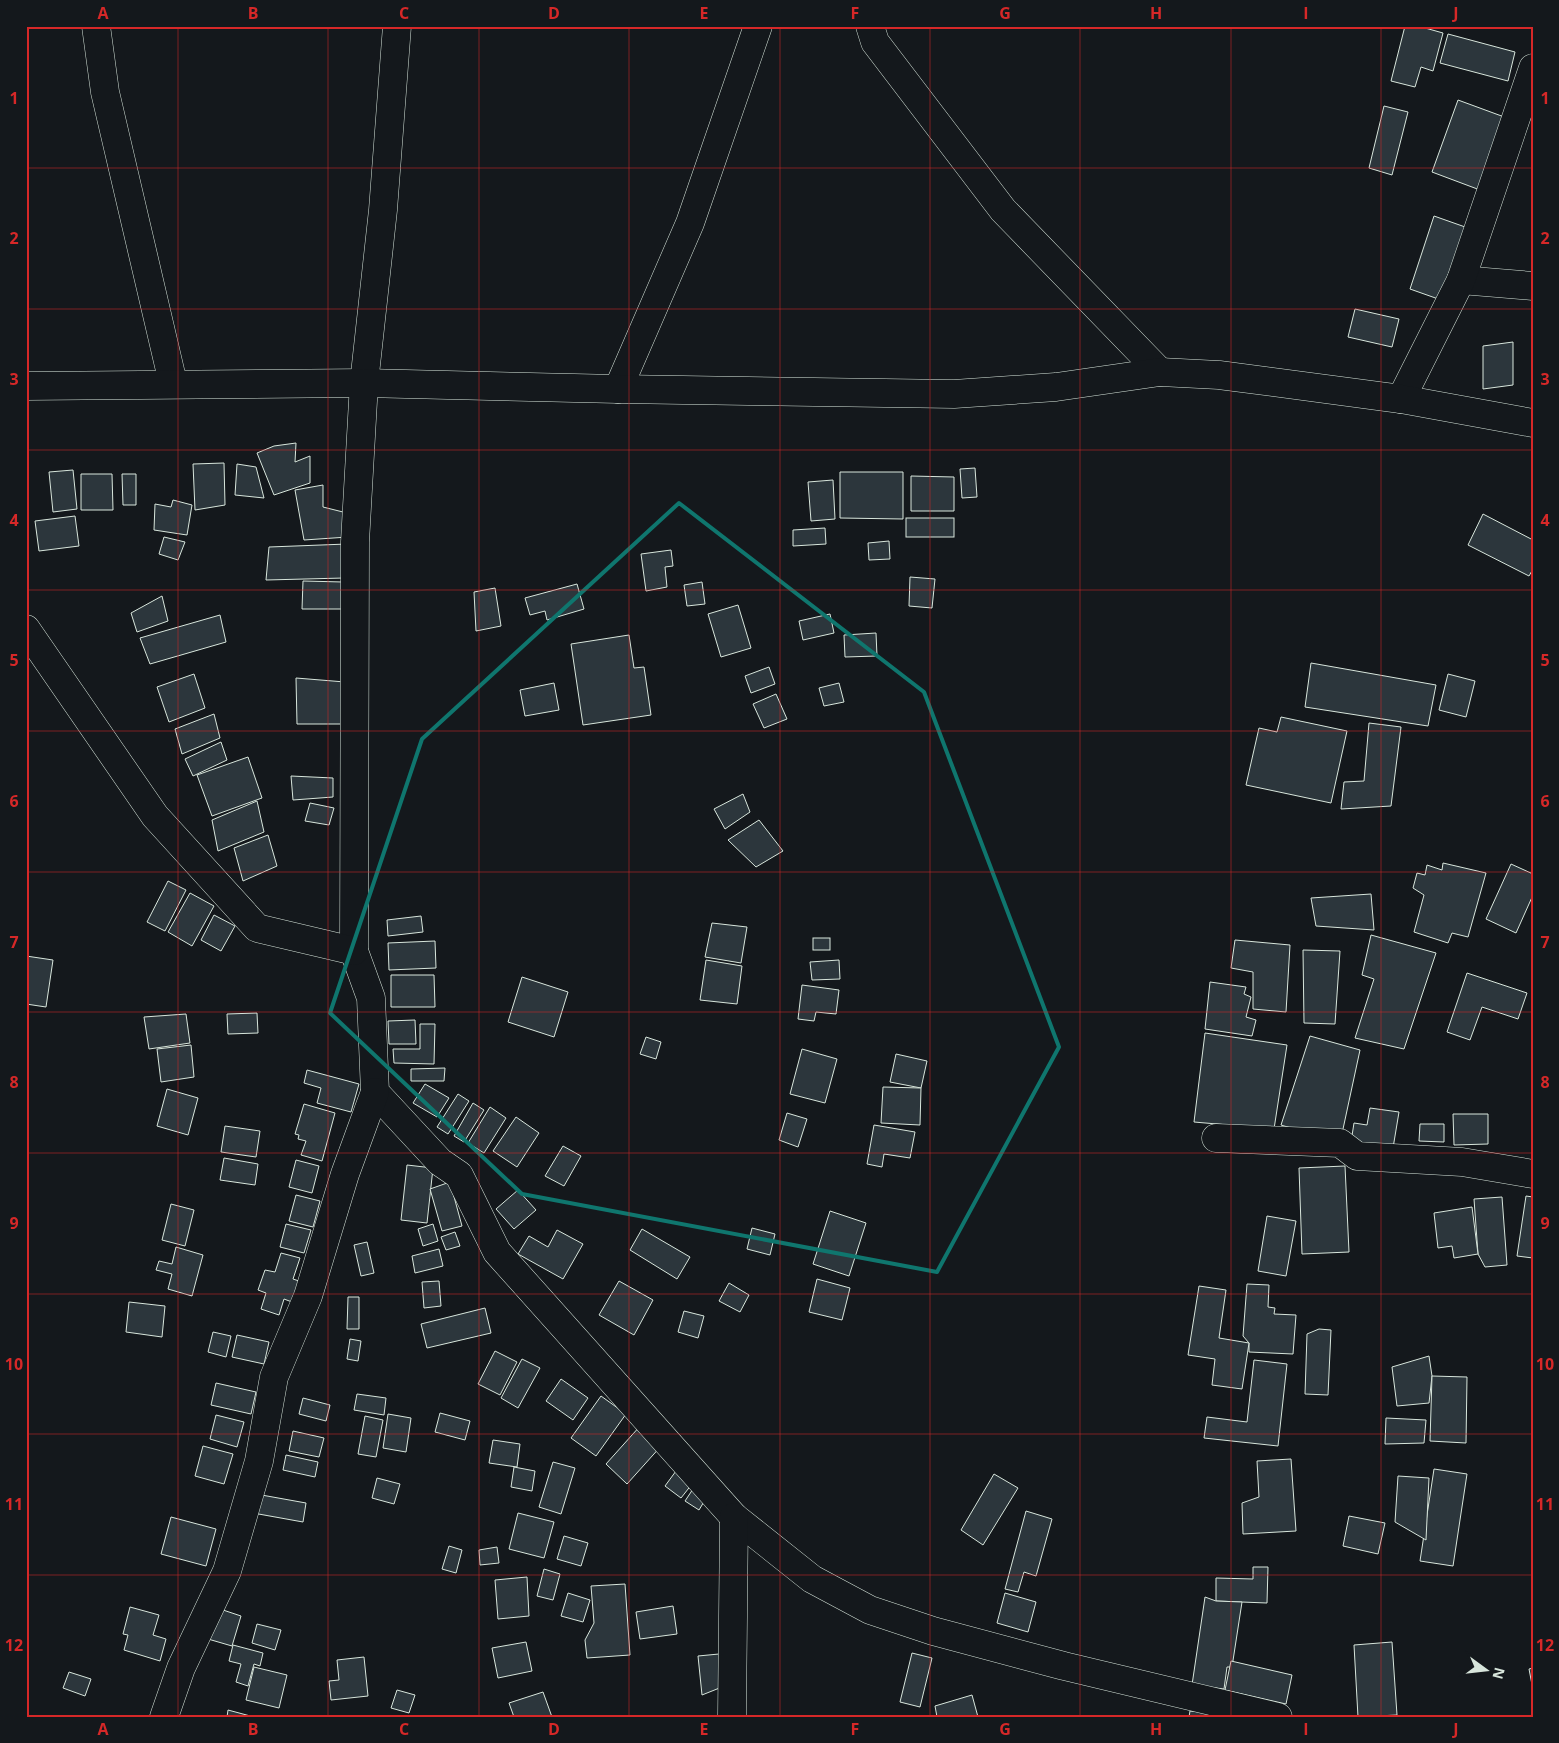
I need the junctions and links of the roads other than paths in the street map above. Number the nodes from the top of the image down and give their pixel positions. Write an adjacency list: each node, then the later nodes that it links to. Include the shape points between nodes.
1 (96, 26): 9 (street, via 105,92)
2 (397, 26): 10 (street, via 383,210)
3 (758, 26): 12 (street, via 690,223)
4 (870, 26): 8 (street, via 875,42 1003,210)
5 (1533, 68): 6 (street)
6 (1461, 280): 7 (street); 13 (street)
7 (1533, 286)
8 (1160, 372): 12 (street, via 1056,387 954,394); 13 (street, via 1219,375)
9 (173, 383): 10 (street); 11 (street)
10 (364, 383): 12 (street); 16 (street, via 355,542)
11 (26, 386)
12 (618, 389)
13 (1401, 399): 14 (street)
14 (1533, 423)
15 (26, 628): 16 (street, via 154,816 256,928)
16 (354, 951): 17 (street, via 371,998)
17 (375, 1092): 20 (street, via 440,1162 459,1174 497,1252); 21 (street, via 345,1174 308,1296 274,1377 259,1462 227,1571 181,1668)
18 (1216, 1138): 19 (street, via 1340,1143 1357,1156 1462,1162)
19 (1533, 1174)
20 (734, 1517): 22 (street); 23 (street, via 812,1579 870,1610 933,1631 1064,1666)
21 (164, 1717)
22 (732, 1717)
23 (1278, 1717)

